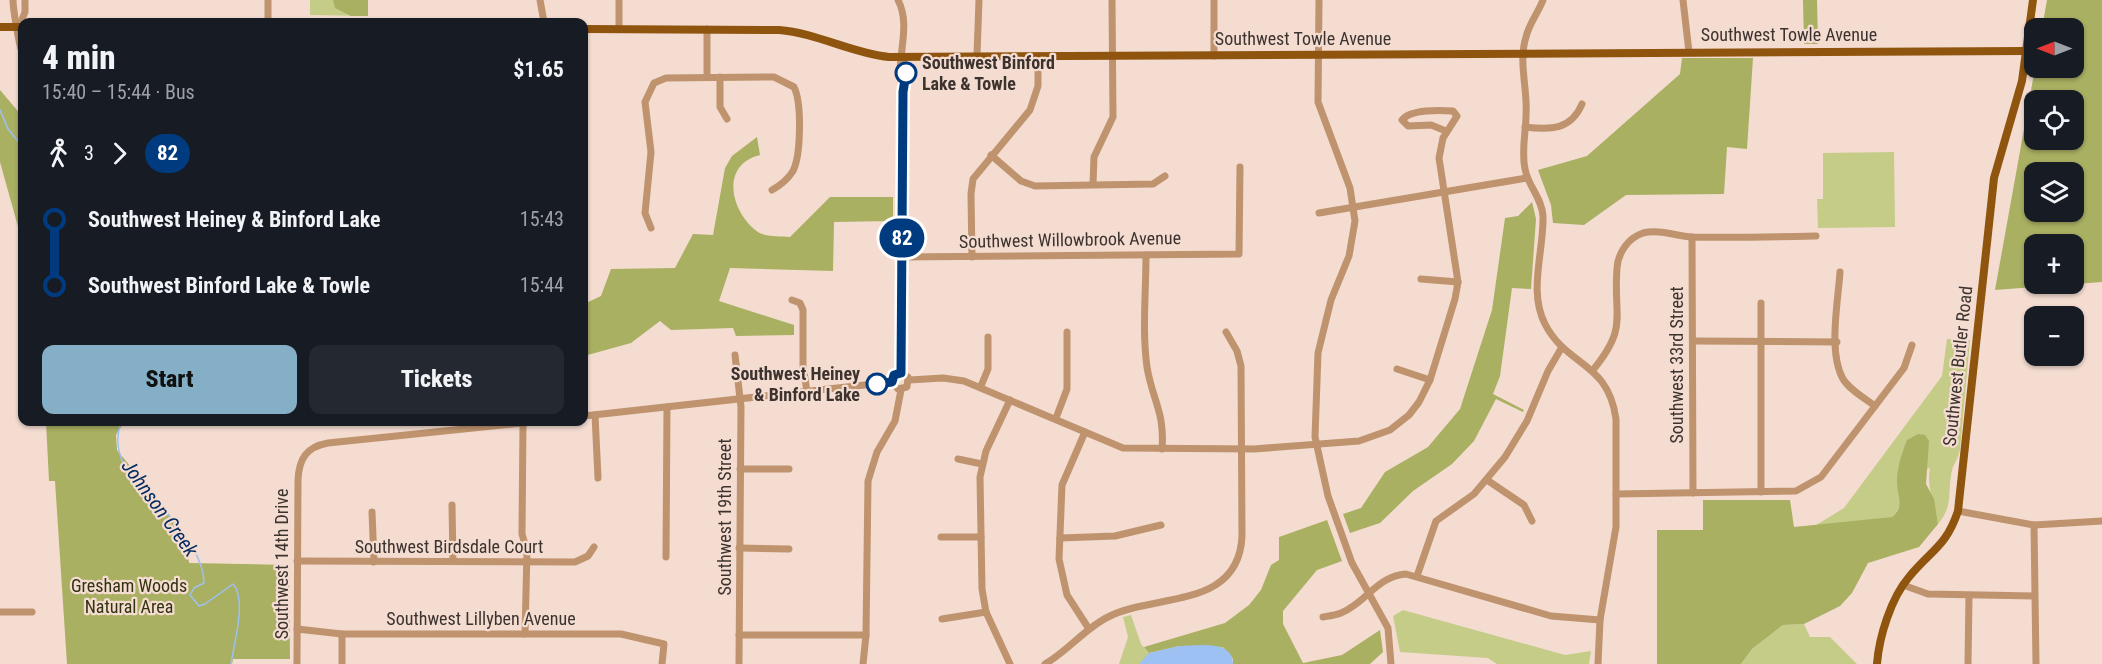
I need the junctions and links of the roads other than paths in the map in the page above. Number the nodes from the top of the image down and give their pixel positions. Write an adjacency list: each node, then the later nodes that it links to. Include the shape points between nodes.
1 (13, 0): 18 (street)
2 (25, 0): 14 (street)
3 (268, 0): 15 (street)
4 (540, 0): 16 (street)
5 (618, 0): 22 (street)
6 (898, 0): 32 (street, via 903,17)
7 (979, 0): 27 (street)
8 (1112, 0): 29 (street)
9 (1214, 0): 30 (street)
10 (1319, 0): 31 (street)
11 (1543, 0): 26 (street, via 1526,35)
12 (1683, 0): 25 (street)
13 (2033, 0): 17 (main road, Southwest Butler Road)
14 (23, 18)
15 (268, 18)
16 (543, 18)
17 (2031, 18)
18 (18, 23)
19 (0, 27): 20 (main road)
20 (18, 27)
21 (588, 29): 22 (main road, Southwest Towle Avenue)
22 (618, 29): 23 (main road, Southwest Towle Avenue)
23 (707, 29): 32 (main road, Southwest Towle Avenue, via 788,31 863,53); 34 (street)
24 (2024, 51): 25 (main road, Southwest Towle Avenue)
25 (1689, 52): 26 (main road, Southwest Towle Avenue)
26 (1524, 53): 31 (main road, Southwest Towle Avenue); 38 (street)
27 (977, 55): 28 (main road, Southwest Towle Avenue); 32 (main road, Southwest Towle Avenue)
28 (1038, 56): 29 (main road, Southwest Towle Avenue); 40 (street, via 1034,102)
29 (1112, 56): 30 (main road, Southwest Towle Avenue); 44 (street, via 1113,117 1094,157)
30 (1214, 56): 31 (main road, Southwest Towle Avenue)
31 (1318, 56): 47 (street, via 1321,115)
32 (903, 57): 54 (street)
33 (2024, 66): 101 (main road, Southwest Butler Road, via 1994,178)
34 (707, 76): 35 (street); 49 (street, via 674,76 654,83 645,102 651,152 645,213)
35 (720, 76): 37 (street, via 720,108); 45 (street, via 774,76 794,87 799,100 798,157 789,176)
36 (1582, 104): 38 (street, via 1576,118 1563,125 1547,129)
37 (727, 119)
38 (1525, 127): 43 (street, via 1523,154)
39 (1446, 131): 39 (street, via 1457,116 1453,111 1408,115 1402,120 1408,126 1431,125); 46 (street, via 1439,159)
40 (991, 155): 44 (street, via 1028,184); 53 (street, via 977,172 972,186)
41 (1240, 167): 52 (street, Southwest Willowbrook Avenue, via 1239,254)
42 (1166, 176): 44 (street, via 1153,184)
43 (1527, 178): 46 (street); 67 (street, via 1542,212 1539,307 1551,335)
44 (1093, 184)
45 (772, 190)
46 (1444, 192): 47 (street); 57 (street)
47 (1354, 207): 48 (street); 88 (street, via 1352,246 1331,300 1318,352 1314,414)
48 (1319, 213)
49 (651, 228)
50 (1816, 236): 51 (street)
51 (1692, 237): 63 (street, Southwest 33rd Street); 70 (street, via 1653,231 1635,237 1621,251 1615,339)
52 (1146, 255): 53 (street, Southwest Willowbrook Avenue); 89 (street, via 1146,354 1162,415)
53 (972, 256): 54 (street, Southwest Willowbrook Avenue)
54 (902, 257): 71 (street)
55 (1840, 272): 65 (street)
56 (1421, 279): 57 (street)
57 (1458, 282): 73 (street)
58 (792, 300): 77 (street, via 801,303 803,310)
59 (1761, 303): 64 (street)
60 (1067, 332): 84 (street, via 1067,389)
61 (1226, 332): 90 (street, via 1241,366)
62 (988, 337): 75 (street, via 988,369)
63 (1693, 341): 64 (street); 98 (street, Southwest 33rd Street)
64 (1761, 341): 65 (street); 97 (street)
65 (1836, 342): 80 (street, via 1843,379)
66 (1912, 345): 80 (street, via 1904,368)
67 (1562, 347): 70 (street); 96 (street, via 1527,421)
68 (735, 355): 78 (street, Southwest 19th Street)
69 (1397, 369): 73 (street)
70 (1593, 370): 99 (street, via 1614,404)
71 (901, 373): 72 (street); 74 (street, via 894,375)
72 (909, 380): 75 (street, via 949,378); 76 (street)
73 (1430, 380): 88 (street, via 1414,409 1390,430 1359,441)
74 (892, 382): 76 (street); 77 (street)
75 (981, 386): 79 (street)
76 (901, 390): 134 (street, via 895,421 877,452 868,481)
77 (807, 392): 78 (street)
78 (739, 399): 81 (street); 93 (street, Southwest 19th Street)
79 (1011, 400): 84 (street); 92 (street)
80 (1875, 406): 97 (street, via 1814,483 1796,491)
81 (667, 407): 82 (street); 113 (street)
82 (595, 415): 83 (street); 95 (street)
83 (588, 416)
84 (1056, 418): 87 (street)
85 (494, 426): 114 (street, Southwest 14th Drive, via 321,444 307,451 300,464)
86 (523, 426): 117 (street, via 522,534)
87 (1085, 432): 89 (street, via 1123,447); 109 (street, via 1062,485)
88 (1317, 446): 90 (street); 120 (street, via 1328,496 1352,562)
89 (1162, 449): 90 (street)
90 (1240, 449): 130 (street, via 1242,536 1237,561 1213,588 1125,610)
91 (958, 459): 92 (street)
92 (982, 464): 108 (street)
93 (740, 469): 94 (street); 111 (street, Southwest 19th Street)
94 (789, 469)
95 (598, 478)
96 (1487, 480): 103 (street, via 1524,505); 118 (street, via 1468,500 1436,521)
97 (1761, 492): 98 (street)
98 (1693, 493): 99 (street)
99 (1616, 494): 128 (street, via 1615,536)
100 (452, 505): 115 (street)
101 (1959, 511): 106 (street); 119 (main road, Southwest Butler Road, via 1945,541)
102 (372, 512): 116 (street)
103 (1532, 520)
104 (2102, 521): 106 (street)
105 (1161, 525): 109 (street, via 1115,536)
106 (2034, 525): 122 (street)
107 (941, 537): 108 (street)
108 (981, 537): 125 (street, via 980,578)
109 (1060, 538): 130 (street, via 1062,580)
110 (594, 547): 117 (street, Southwest Birdsdale Court, via 588,556 575,562)
111 (739, 549): 112 (street); 133 (street, Southwest 19th Street)
112 (789, 549)
113 (666, 557)
114 (297, 561): 116 (street, Southwest Birdsdale Court); 129 (street, Southwest 14th Drive)
115 (453, 561): 116 (street, Southwest Birdsdale Court); 117 (street, Southwest Birdsdale Court)
116 (374, 562)
117 (526, 562): 132 (street)
118 (1417, 576): 120 (street, via 1397,575); 128 (street, via 1551,616)
119 (1903, 585): 121 (street, via 1928,594); 144 (main road, Southwest Butler Road, via 1880,642)
120 (1370, 592): 126 (street, via 1343,612); 142 (street, via 1389,628)
121 (1969, 596): 122 (street); 145 (street)
122 (2034, 596): 146 (street)
123 (0, 612): 124 (street)
124 (32, 612)
125 (986, 612): 127 (street); 140 (street)
126 (1323, 617)
127 (942, 619)
128 (1600, 620): 143 (street)
129 (297, 629): 131 (street, Southwest Lillyben Avenue); 135 (street, Southwest 14th Drive)
130 (1089, 629): 141 (street)
131 (342, 634): 132 (street, Southwest Lillyben Avenue); 136 (street)
132 (525, 634): 137 (street, Southwest Lillyben Avenue, via 621,634 664,644)
133 (739, 635): 134 (street); 138 (street, Southwest 19th Street)
134 (866, 635): 139 (street)
135 (297, 664)
136 (342, 664)
137 (662, 664)
138 (739, 664)
139 (863, 664)
140 (1010, 664)
141 (1045, 664)
142 (1391, 664)
143 (1598, 664)
144 (1877, 664)
145 (1968, 664)
146 (2036, 664)

